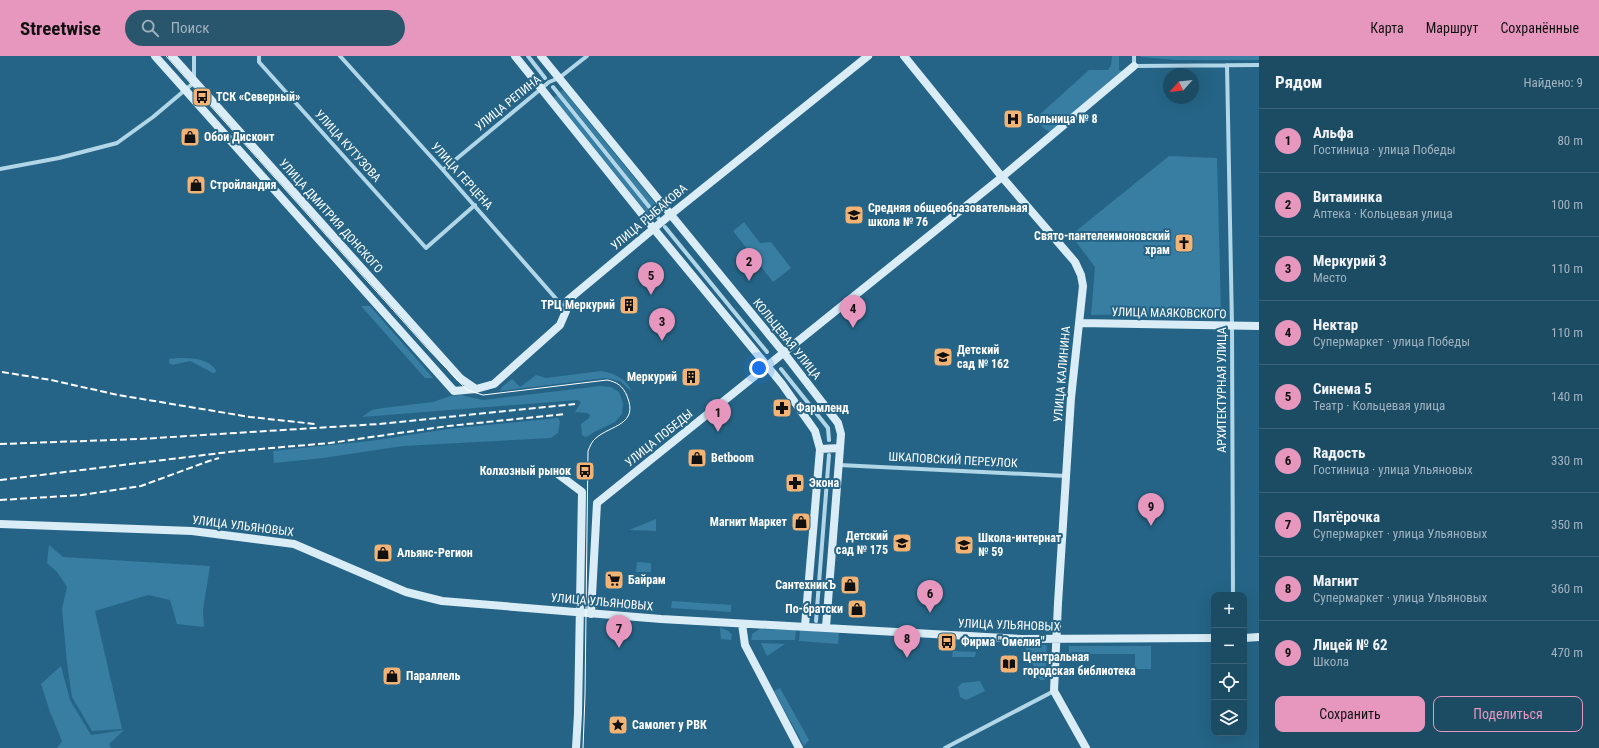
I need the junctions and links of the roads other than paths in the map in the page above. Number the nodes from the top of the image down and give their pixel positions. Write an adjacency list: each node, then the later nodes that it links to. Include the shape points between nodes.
1 (155, 56): 21 (street, УЛИЦА ДМИТРИЯ ДОНСКОГО)
2 (172, 56): 18 (street, УЛИЦА ДМИТРИЯ ДОНСКОГО)
3 (194, 56): 18 (street)
4 (259, 56): 25 (street, УЛИЦА КУТУЗОВА, via 259,62 426,248)
5 (340, 56): 23 (street, УЛИЦА ГЕРЦЕНА)
6 (515, 56): 20 (street)
7 (528, 56): 16 (street)
8 (541, 56): 17 (street, КОЛЬЦЕВАЯ УЛИЦА)
9 (587, 56): 17 (street, УЛИЦА РЕПИНА)
10 (868, 56): 26 (street, УЛИЦА РЫБАКОВА)
11 (904, 56): 24 (street, УЛИЦА КАЛИНИНА)
12 (1134, 56): 15 (street)
13 (1227, 65): 14 (street); 15 (street); 32 (street, АРХИТЕКТУРНАЯ УЛИЦА)
14 (1259, 65)
15 (1134, 66): 24 (street, УЛИЦА ПОБЕДЫ)
16 (545, 78)
17 (559, 78): 20 (street, УЛИЦА РЕПИНА); 26 (street, КОЛЬЦЕВАЯ УЛИЦА)
18 (194, 81): 21 (street); 38 (street, УЛИЦА ДМИТРИЯ ДОНСКОГО, via 460,378)
19 (553, 87): 27 (street)
20 (542, 88): 23 (street, УЛИЦА РЕПИНА); 29 (street)
21 (186, 90): 22 (street, via 117,143 59,158); 39 (street, УЛИЦА ДМИТРИЯ ДОНСКОГО)
22 (0, 169)
23 (443, 170): 25 (street, УЛИЦА ГЕРЦЕНА)
24 (1002, 177): 31 (street, УЛИЦА КАЛИНИНА, via 1075,262 1083,286); 35 (street, УЛИЦА ПОБЕДЫ)
25 (475, 206): 30 (street, УЛИЦА ГЕРЦЕНА)
26 (670, 215): 29 (street, УЛИЦА РЫБАКОВА); 35 (street, КОЛЬЦЕВАЯ УЛИЦА)
27 (658, 219)
28 (665, 227): 34 (street)
29 (654, 229): 30 (street, УЛИЦА РЫБАКОВА, via 568,300); 36 (street)
30 (566, 310): 38 (street, УЛИЦА РЫБАКОВА, via 560,324 494,384)
31 (1079, 323): 32 (street, УЛИЦА МАЯКОВСКОГО); 46 (street, УЛИЦА КАЛИНИНА, via 1071,398)
32 (1232, 326): 33 (street, УЛИЦА МАЯКОВСКОГО); 48 (street, АРХИТЕКТУРНАЯ УЛИЦА)
33 (1259, 326)
34 (767, 352)
35 (784, 353): 36 (street, УЛИЦА ПОБЕДЫ); 42 (street, КОЛЬЦЕВАЯ УЛИЦА, via 838,423 841,434)
36 (767, 367): 41 (street, via 808,419); 50 (street, УЛИЦА ПОБЕДЫ, via 597,503)
37 (781, 369): 40 (street, via 828,428)
38 (476, 389): 39 (street, УЛИЦА РЫБАКОВА)
39 (454, 391)
40 (829, 440)
41 (820, 448): 42 (street); 53 (street)
42 (840, 448): 44 (street, КОЛЬЦЕВАЯ УЛИЦА)
43 (829, 455): 51 (street)
44 (839, 465): 46 (street, ШКАПОВСКИЙ ПЕРЕУЛОК); 54 (street, КОЛЬЦЕВАЯ УЛИЦА)
45 (558, 474): 49 (street, via 582,492)
46 (1067, 476): 58 (street, УЛИЦА КАЛИНИНА)
47 (0, 524): 49 (street, УЛИЦА УЛЬЯНОВЫХ, via 192,531 294,544 406,592 442,601)
48 (1233, 592)
49 (580, 613): 50 (street, УЛИЦА УЛЬЯНОВЫХ); 60 (street)
50 (591, 614): 52 (street, УЛИЦА УЛЬЯНОВЫХ)
51 (816, 621)
52 (742, 624): 53 (street, УЛИЦА УЛЬЯНОВЫХ); 61 (street, via 745,645)
53 (805, 626): 54 (street, УЛИЦА УЛЬЯНОВЫХ)
54 (826, 627): 58 (street, УЛИЦА УЛЬЯНОВЫХ)
55 (1259, 637): 57 (street)
56 (1211, 638): 58 (street, УЛИЦА УЛЬЯНОВЫХ)
57 (1247, 638)
58 (1056, 640): 59 (street, УЛИЦА КАЛИНИНА)
59 (1054, 691): 62 (street); 63 (street)
60 (576, 748)
61 (799, 748)
62 (945, 748)
63 (1086, 748)

